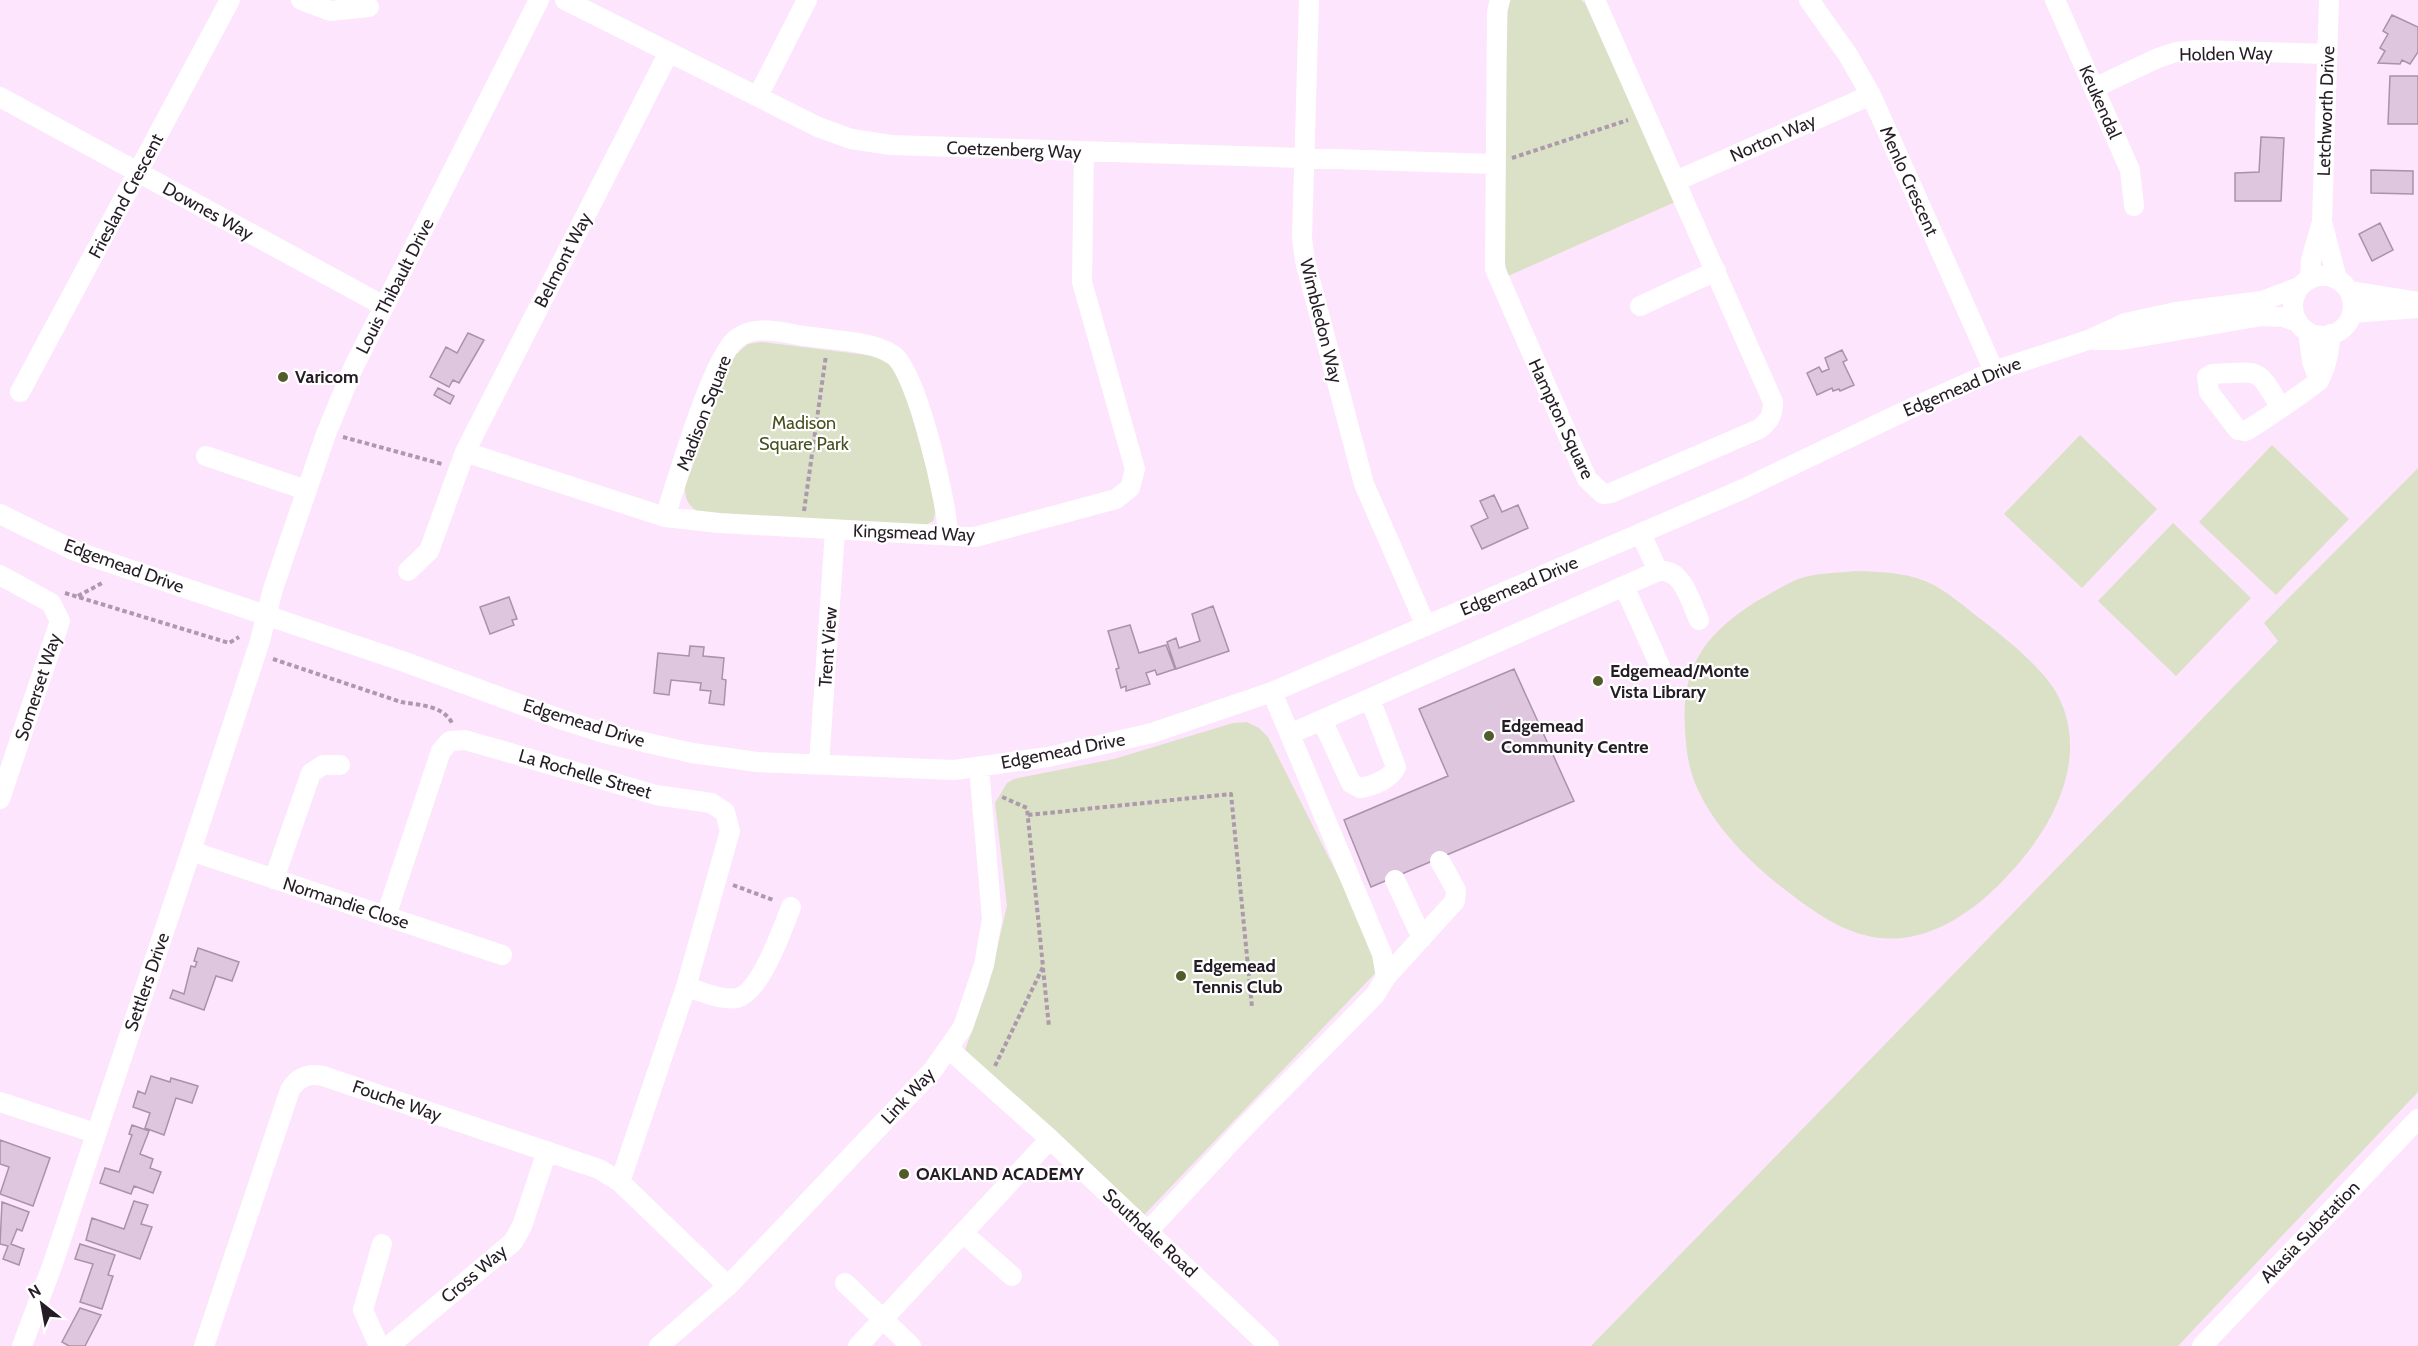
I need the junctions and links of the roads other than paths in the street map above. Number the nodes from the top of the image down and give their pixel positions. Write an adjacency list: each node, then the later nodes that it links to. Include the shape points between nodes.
1 (230, 0): 22 (street, Friesland Crescent)
2 (302, 0): 12 (street, via 330,11)
3 (539, 0): 30 (street, Louis Thibault Drive)
4 (565, 0): 13 (street, Coetzenberg Way)
5 (807, 0): 17 (street)
6 (1310, 0): 20 (street, Wimbledon Way)
7 (1500, 0): 21 (street, Hampton Square)
8 (1595, 0): 23 (street, Hampton Square)
9 (1809, 0): 16 (street, Menlo Crescent)
10 (2055, 0): 15 (street, Keukendal)
11 (2329, 0): 14 (street, Letchworth Drive)
12 (369, 7)
13 (669, 52): 17 (street, Coetzenberg Way); 42 (street, Belmont Way)
14 (2328, 54): 15 (street, Holden Way, via 2176,52); 25 (street, Letchworth Drive)
15 (2094, 88): 24 (street, Keukendal, via 2130,171)
16 (1871, 95): 23 (street, Norton Way); 37 (street, Menlo Crescent)
17 (758, 96): 19 (street, Coetzenberg Way, via 851,139 891,145)
18 (0, 97): 22 (street, Downes Way)
19 (1084, 152): 20 (street, Coetzenberg Way); 48 (street, Kingsmead Way, via 1082,282 1135,469 1134,479 1130,488 1116,499 975,537)
20 (1304, 158): 21 (street, Coetzenberg Way); 55 (street, Wimbledon Way, via 1302,238 1310,288 1364,484)
21 (1495, 164): 26 (street, Hampton Square, via 1495,269 1587,479 1603,494 1759,429 1770,419 1773,402)
22 (139, 173): 30 (street, Downes Way); 39 (street, Friesland Crescent)
23 (1676, 181): 26 (street, Hampton Square)
24 (2134, 206)
25 (2322, 222): 27 (street, Letchworth Drive); 28 (street, Letchworth Drive)
26 (1716, 271): 31 (street)
27 (2305, 283): 28 (street, via 2324,275); 34 (street, via 2293,304); 36 (street, Edgemead Drive, via 2262,301 2132,321)
28 (2343, 285): 29 (street); 33 (street, via 2353,302)
29 (2418, 302)
30 (384, 306): 43 (street, Louis Thibault Drive, via 354,366)
31 (1640, 306)
32 (2418, 308): 33 (street)
33 (2352, 314): 35 (street, via 2343,328)
34 (2303, 327): 35 (street, via 2319,336); 36 (street, Edgemead Drive, via 2283,316 2262,316 2122,340); 38 (street)
35 (2331, 334): 38 (street)
36 (2088, 340): 37 (street, Edgemead Drive)
37 (1994, 371): 47 (street, Edgemead Drive)
38 (2319, 381): 40 (street)
39 (20, 392)
40 (2280, 407)
41 (206, 456): 43 (street)
42 (461, 461): 45 (street, Kingsmead Way); 49 (street, Belmont Way, via 429,551)
43 (306, 490): 53 (street, Louis Thibault Drive)
44 (0, 514): 53 (street, Edgemead Drive, via 75,551)
45 (664, 517): 46 (street, Kingsmead Way); 48 (street, Madison Square, via 704,402 731,344 743,334 758,330 880,347 901,362 935,465)
46 (836, 531): 48 (street, Kingsmead Way); 61 (street, Trent View)
47 (1641, 534): 50 (street); 55 (street, Edgemead Drive)
48 (948, 536)
49 (408, 571)
50 (1658, 571): 52 (street); 54 (street, via 1667,570 1678,577)
51 (0, 575): 64 (street, Somerset Way, via 51,603 56,600 60,621)
52 (1624, 586): 56 (street); 58 (street)
53 (267, 617): 61 (street, Edgemead Drive, via 604,733 692,753 757,762); 65 (street, Settlers Drive)
54 (1699, 620)
55 (1426, 626): 57 (street, Edgemead Drive)
56 (1660, 666)
57 (1272, 692): 60 (street); 63 (street, Edgemead Drive, via 1142,736)
58 (1370, 699): 59 (street); 59 (street, via 1396,767 1392,776 1367,787 1351,783)
59 (1322, 720): 60 (street)
60 (1290, 734): 73 (street, via 1382,954)
61 (819, 764): 63 (street, Edgemead Drive, via 943,770)
62 (340, 765): 67 (street, via 323,765 311,773)
63 (980, 767): 75 (street, Link Way, via 992,919 977,990)
64 (0, 799)
65 (191, 851): 67 (street, Normandie Close); 78 (street, Settlers Drive)
66 (1440, 861): 71 (street, via 1457,896)
67 (274, 879): 70 (street, Normandie Close)
68 (1395, 880): 71 (street)
69 (791, 907): 74 (street, via 776,945 753,985 742,996 727,998)
70 (386, 916): 72 (street, Normandie Close); 74 (street, La Rochelle Street, via 441,751 455,739 656,795 719,806 729,817 730,831)
71 (1422, 938): 73 (street)
72 (502, 955)
73 (1386, 977): 82 (street, via 1375,995)
74 (686, 987): 81 (street, La Rochelle Street)
75 (950, 1050): 79 (street, Southdale Road); 87 (street, Link Way)
76 (0, 1102): 78 (street)
77 (2418, 1119): 97 (street, Akasia Substation)
78 (95, 1134): 89 (street, Settlers Drive)
79 (1050, 1139): 82 (street, Southdale Road); 83 (street)
80 (547, 1151): 81 (street, Fouche Way, via 599,1169); 90 (street, Fouche Way, via 323,1076 302,1077 290,1090); 92 (street, Cross Way, via 513,1242)
81 (620, 1182): 87 (street, Fouche Way)
82 (1148, 1231): 96 (street, Southdale Road)
83 (963, 1233): 85 (street); 88 (street)
84 (382, 1244): 91 (street, via 363,1310)
85 (1012, 1276)
86 (845, 1283): 88 (street)
87 (728, 1286): 93 (street, Link Way)
88 (882, 1320): 94 (street); 95 (street)
89 (22, 1346)
90 (204, 1346)
91 (379, 1346)
92 (389, 1346)
93 (659, 1346)
94 (858, 1346)
95 (911, 1346)
96 (1269, 1346)
97 (2202, 1346)

